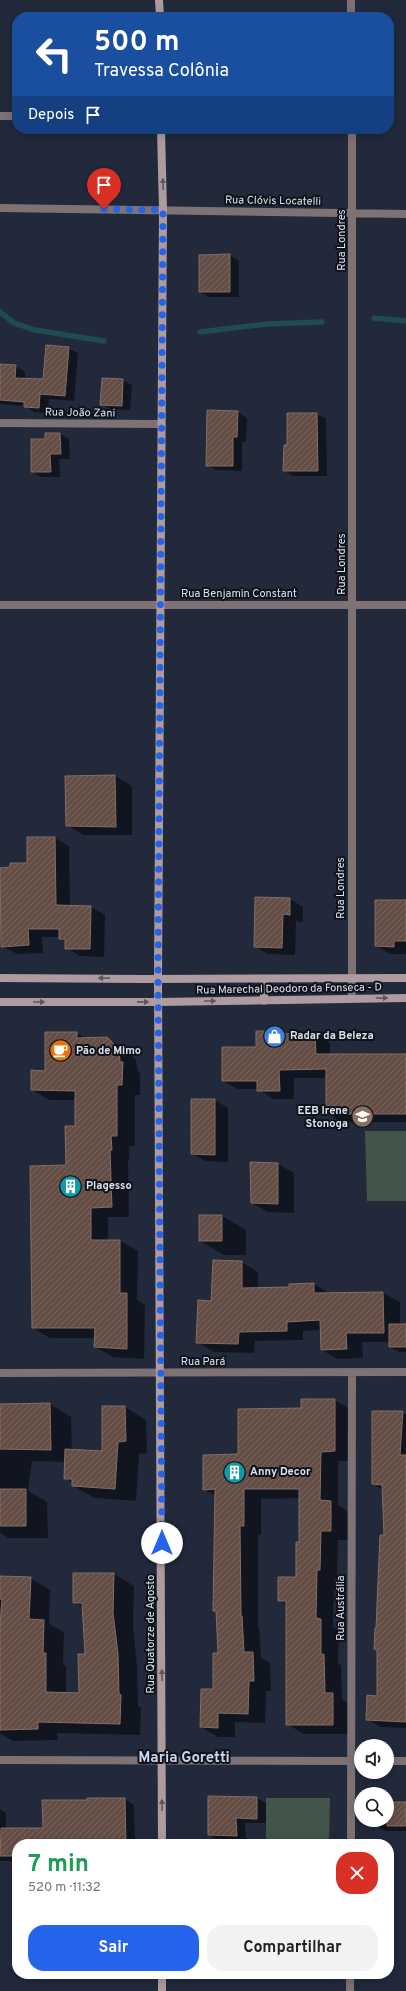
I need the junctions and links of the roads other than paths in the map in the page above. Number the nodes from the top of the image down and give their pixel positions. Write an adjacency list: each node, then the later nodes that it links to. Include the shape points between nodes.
1 (159, 0): 3 (street)
2 (351, 0): 4 (street)
3 (160, 12)
4 (351, 12)
5 (0, 116): 6 (street)
6 (12, 116)
7 (161, 134): 10 (street, Rua Quatorze de Agosto, one-way to 7)
8 (352, 134): 11 (street, Rua Londres)
9 (0, 208): 10 (street, Rua Clóvis Locatelli)
10 (163, 210): 11 (street, Rua Clóvis Locatelli); 14 (street, Rua Quatorze de Agosto)
11 (353, 213): 12 (street, Rua Clóvis Locatelli); 17 (street, Rua Londres)
12 (406, 214)
13 (0, 423): 14 (street, Rua João Zani)
14 (161, 424): 16 (street, Rua Quatorze de Agosto)
15 (0, 605): 16 (street, Rua Benjamin Constant)
16 (160, 605): 17 (street, Rua Benjamin Constant); 22 (street, Rua Quatorze de Agosto)
17 (352, 605): 18 (street, Rua Benjamin Constant); 20 (street, Rua Londres)
18 (406, 606)
19 (0, 978): 22 (street, Rua Marechal Deodoro da Fonseca - D, one-way to 19)
20 (352, 978): 21 (street, Rua Marechal Deodoro da Fonseca - D); 23 (street, Rua Marechal Deodoro da Fonseca - D); 24 (street, Rua Londres)
21 (406, 978)
22 (158, 979): 23 (street, Rua Marechal Deodoro da Fonseca - D); 28 (street, Rua Quatorze de Agosto)
23 (264, 979): 26 (street)
24 (352, 998): 25 (street, Rua Marechal Deodoro da Fonseca - D, one-way to 25); 26 (street, Rua Marechal Deodoro da Fonseca - D)
25 (406, 998)
26 (264, 1001): 28 (street, Rua Marechal Deodoro da Fonseca - D, one-way to 26)
27 (0, 1002): 28 (street, Rua Marechal Deodoro da Fonseca - D, one-way to 28)
28 (159, 1002): 32 (street, Rua Quatorze de Agosto)
29 (352, 1372): 30 (street, Rua Pará); 32 (street, Rua Pará); 35 (street, Rua Austrália)
30 (406, 1372)
31 (0, 1373): 32 (street, Rua Pará)
32 (161, 1373): 34 (street, Rua Quatorze de Agosto, one-way to 32)
33 (0, 1760): 34 (street)
34 (162, 1761): 35 (street); 38 (street, Rua Quatorze de Agosto, one-way to 34)
35 (351, 1761): 39 (street, Rua Austrália)
36 (394, 1761): 37 (street)
37 (406, 1761)
38 (162, 1839)
39 (351, 1839)
40 (162, 1979): 42 (street)
41 (350, 1979): 43 (street)
42 (162, 1991)
43 (350, 1991)

